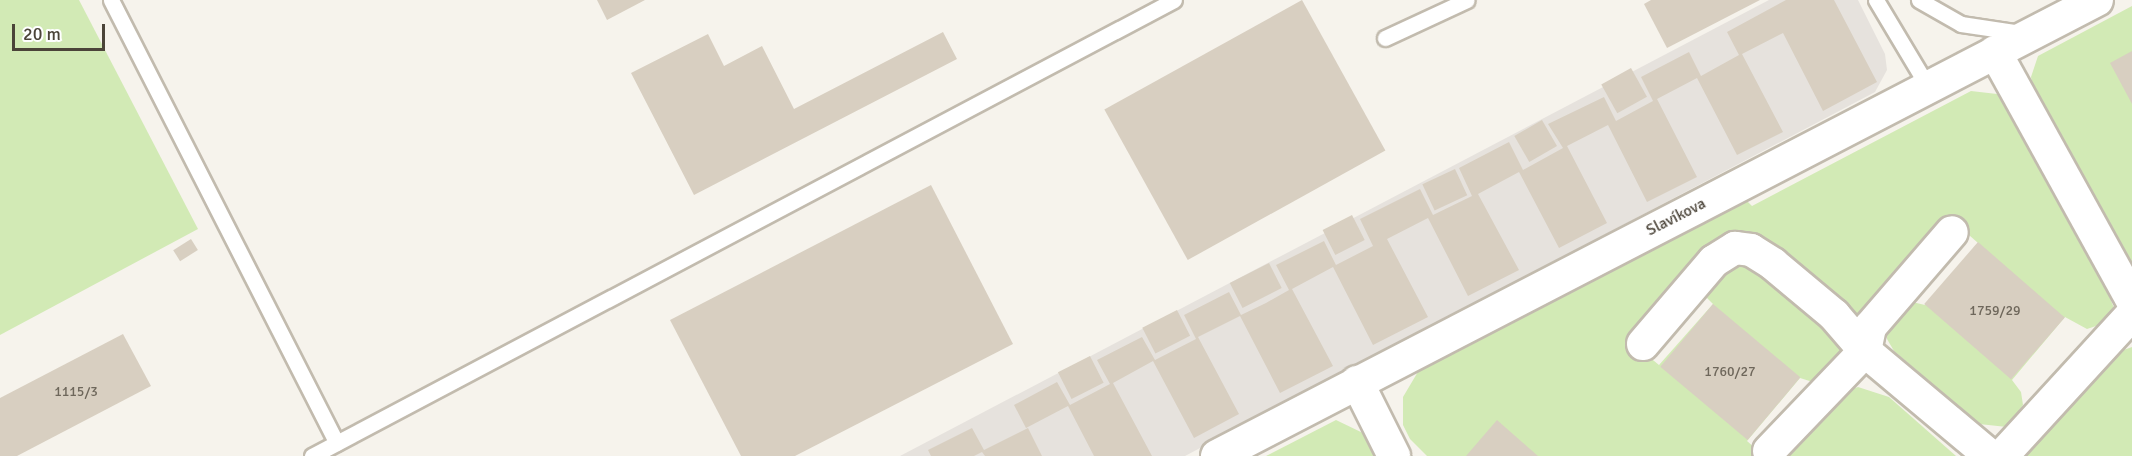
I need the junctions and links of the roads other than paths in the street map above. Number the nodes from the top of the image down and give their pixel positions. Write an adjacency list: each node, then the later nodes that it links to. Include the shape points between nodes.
1 (111, 0): 17 (lane)
2 (1174, 0): 17 (lane)
3 (1467, 0): 8 (lane)
4 (1876, 0): 10 (lane)
5 (1919, 0): 7 (lane, via 1960,24)
6 (2097, 0): 7 (street, Slavíkova)
7 (2031, 35): 9 (street, Slavíkova)
8 (1385, 38)
9 (1995, 52): 10 (street, Slavíkova); 12 (street)
10 (1928, 87): 16 (street, Slavíkova)
11 (1952, 232): 15 (street, via 1870,327)
12 (2132, 300)
13 (2132, 314): 23 (street)
14 (1643, 344): 15 (street, via 1714,261 1735,248 1751,250 1773,264 1834,315)
15 (1865, 351): 18 (street); 22 (street)
16 (1357, 382): 20 (street, Slavíkova); 21 (street)
17 (337, 443): 19 (lane)
18 (1769, 451)
19 (312, 456)
20 (1217, 456)
21 (1394, 456)
22 (1990, 456)
23 (2002, 456)

